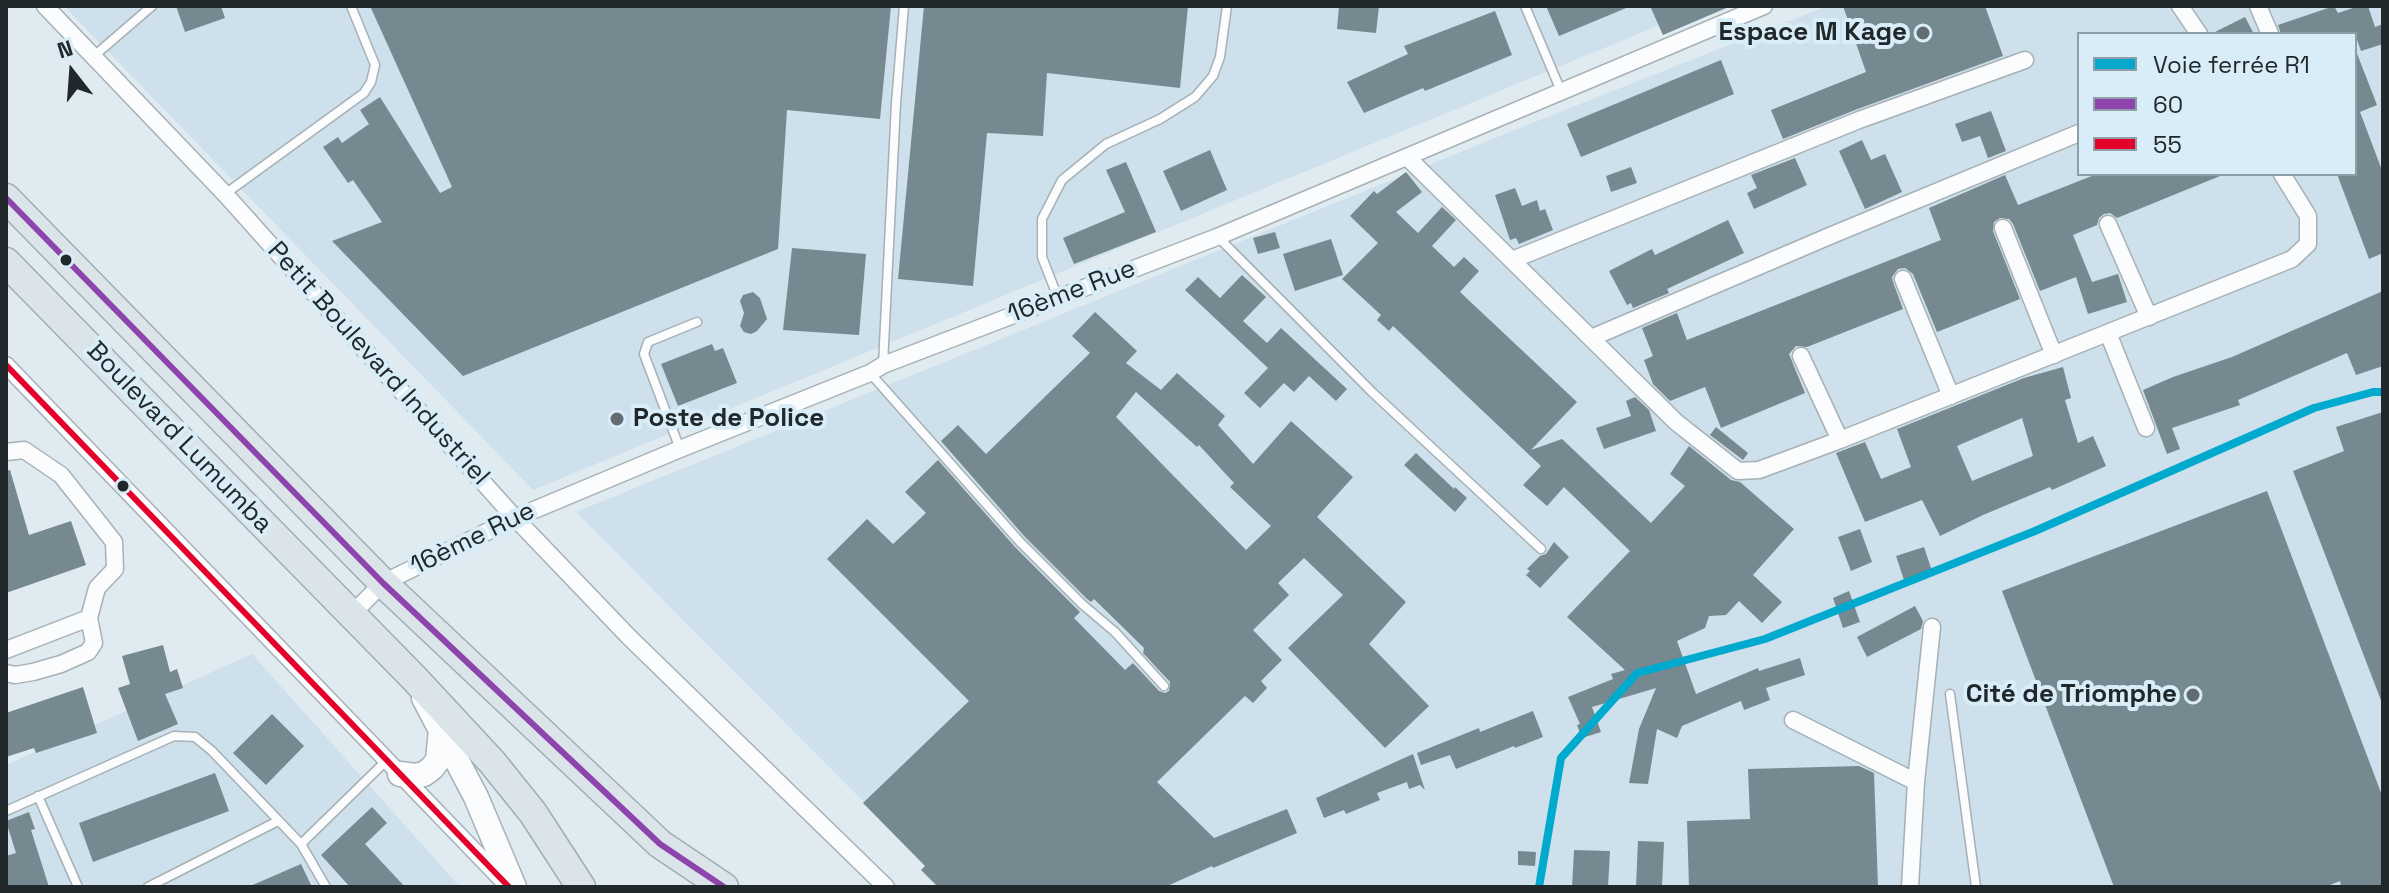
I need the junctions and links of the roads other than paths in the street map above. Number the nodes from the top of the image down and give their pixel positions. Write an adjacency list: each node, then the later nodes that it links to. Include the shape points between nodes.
1 (45, 6): 12 (street, Petit Boulevard Industriel)
2 (152, 6): 12 (lane)
3 (351, 6): 18 (lane, via 375,65 364,93)
4 (904, 6): 34 (lane)
5 (1227, 6): 26 (lane, via 1220,57 1213,76 1195,97 1106,144 1062,180 1042,219 1042,257)
6 (1525, 6): 14 (lane)
7 (1764, 6): 14 (street, 16ème Rue)
8 (2180, 6): 10 (street)
9 (2258, 6): 11 (street)
10 (2198, 32)
11 (2269, 32)
12 (94, 56): 18 (street, Petit Boulevard Industriel)
13 (2025, 60): 23 (street, via 1859,120)
14 (1561, 92): 16 (street, 16ème Rue)
15 (2077, 134): 30 (street)
16 (1407, 157): 22 (street, 16ème Rue); 23 (street)
17 (2283, 176): 27 (street, via 2308,216 2308,244 2292,259)
18 (225, 194): 40 (street, Petit Boulevard Industriel)
19 (6, 198): 42 (highway, Boulevard Lumumba)
20 (2108, 224): 27 (street)
21 (2003, 228): 31 (street)
22 (1217, 237): 26 (street, 16ème Rue); 41 (lane, via 1373,393)
23 (1512, 260): 30 (street)
24 (6, 262): 43 (highway, Boulevard Lumumba)
25 (1903, 279): 35 (street)
26 (1058, 298): 34 (street, 16ème Rue)
27 (2149, 317): 29 (street)
28 (697, 322): 38 (lane, via 648,342 644,354)
29 (2108, 333): 31 (street); 36 (street)
30 (1591, 338): 37 (street, via 1676,422 1738,471 1759,470)
31 (2054, 355): 35 (street)
32 (1801, 356): 37 (street)
33 (6, 365): 53 (street)
34 (877, 369): 38 (street, 16ème Rue); 49 (lane, via 1020,542)
35 (1951, 396): 37 (street)
36 (2146, 428)
37 (1840, 440)
38 (680, 449): 40 (street, 16ème Rue)
39 (6, 452): 44 (street, via 24,450 61,475 114,542 115,569 97,588)
40 (515, 518): 42 (street, 16ème Rue); 65 (street, Petit Boulevard Industriel)
41 (1541, 549)
42 (383, 583): 43 (street, 16ème Rue); 64 (highway, Boulevard Lumumba, via 660,844)
43 (351, 615): 48 (highway, Boulevard Lumumba)
44 (89, 618): 46 (street); 47 (street, via 94,643 88,652 33,672)
45 (1932, 627): 54 (street)
46 (6, 650)
47 (6, 673)
48 (414, 678): 52 (main road); 63 (highway, Boulevard Lumumba, via 513,786)
49 (1164, 686)
50 (1950, 694): 67 (lane)
51 (1793, 720): 54 (street)
52 (441, 729): 53 (main road, via 438,760 432,768 415,776); 62 (main road, via 476,797)
53 (394, 767): 58 (lane); 62 (street)
54 (1916, 782): 66 (street)
55 (38, 796): 56 (lane); 57 (lane, via 174,736 195,737); 59 (lane)
56 (6, 811)
57 (278, 821): 58 (lane); 60 (lane)
58 (301, 844): 61 (lane)
59 (78, 887)
60 (148, 887)
61 (326, 887)
62 (512, 887)
63 (581, 887)
64 (724, 887)
65 (886, 887)
66 (1910, 887)
67 (1976, 887)

